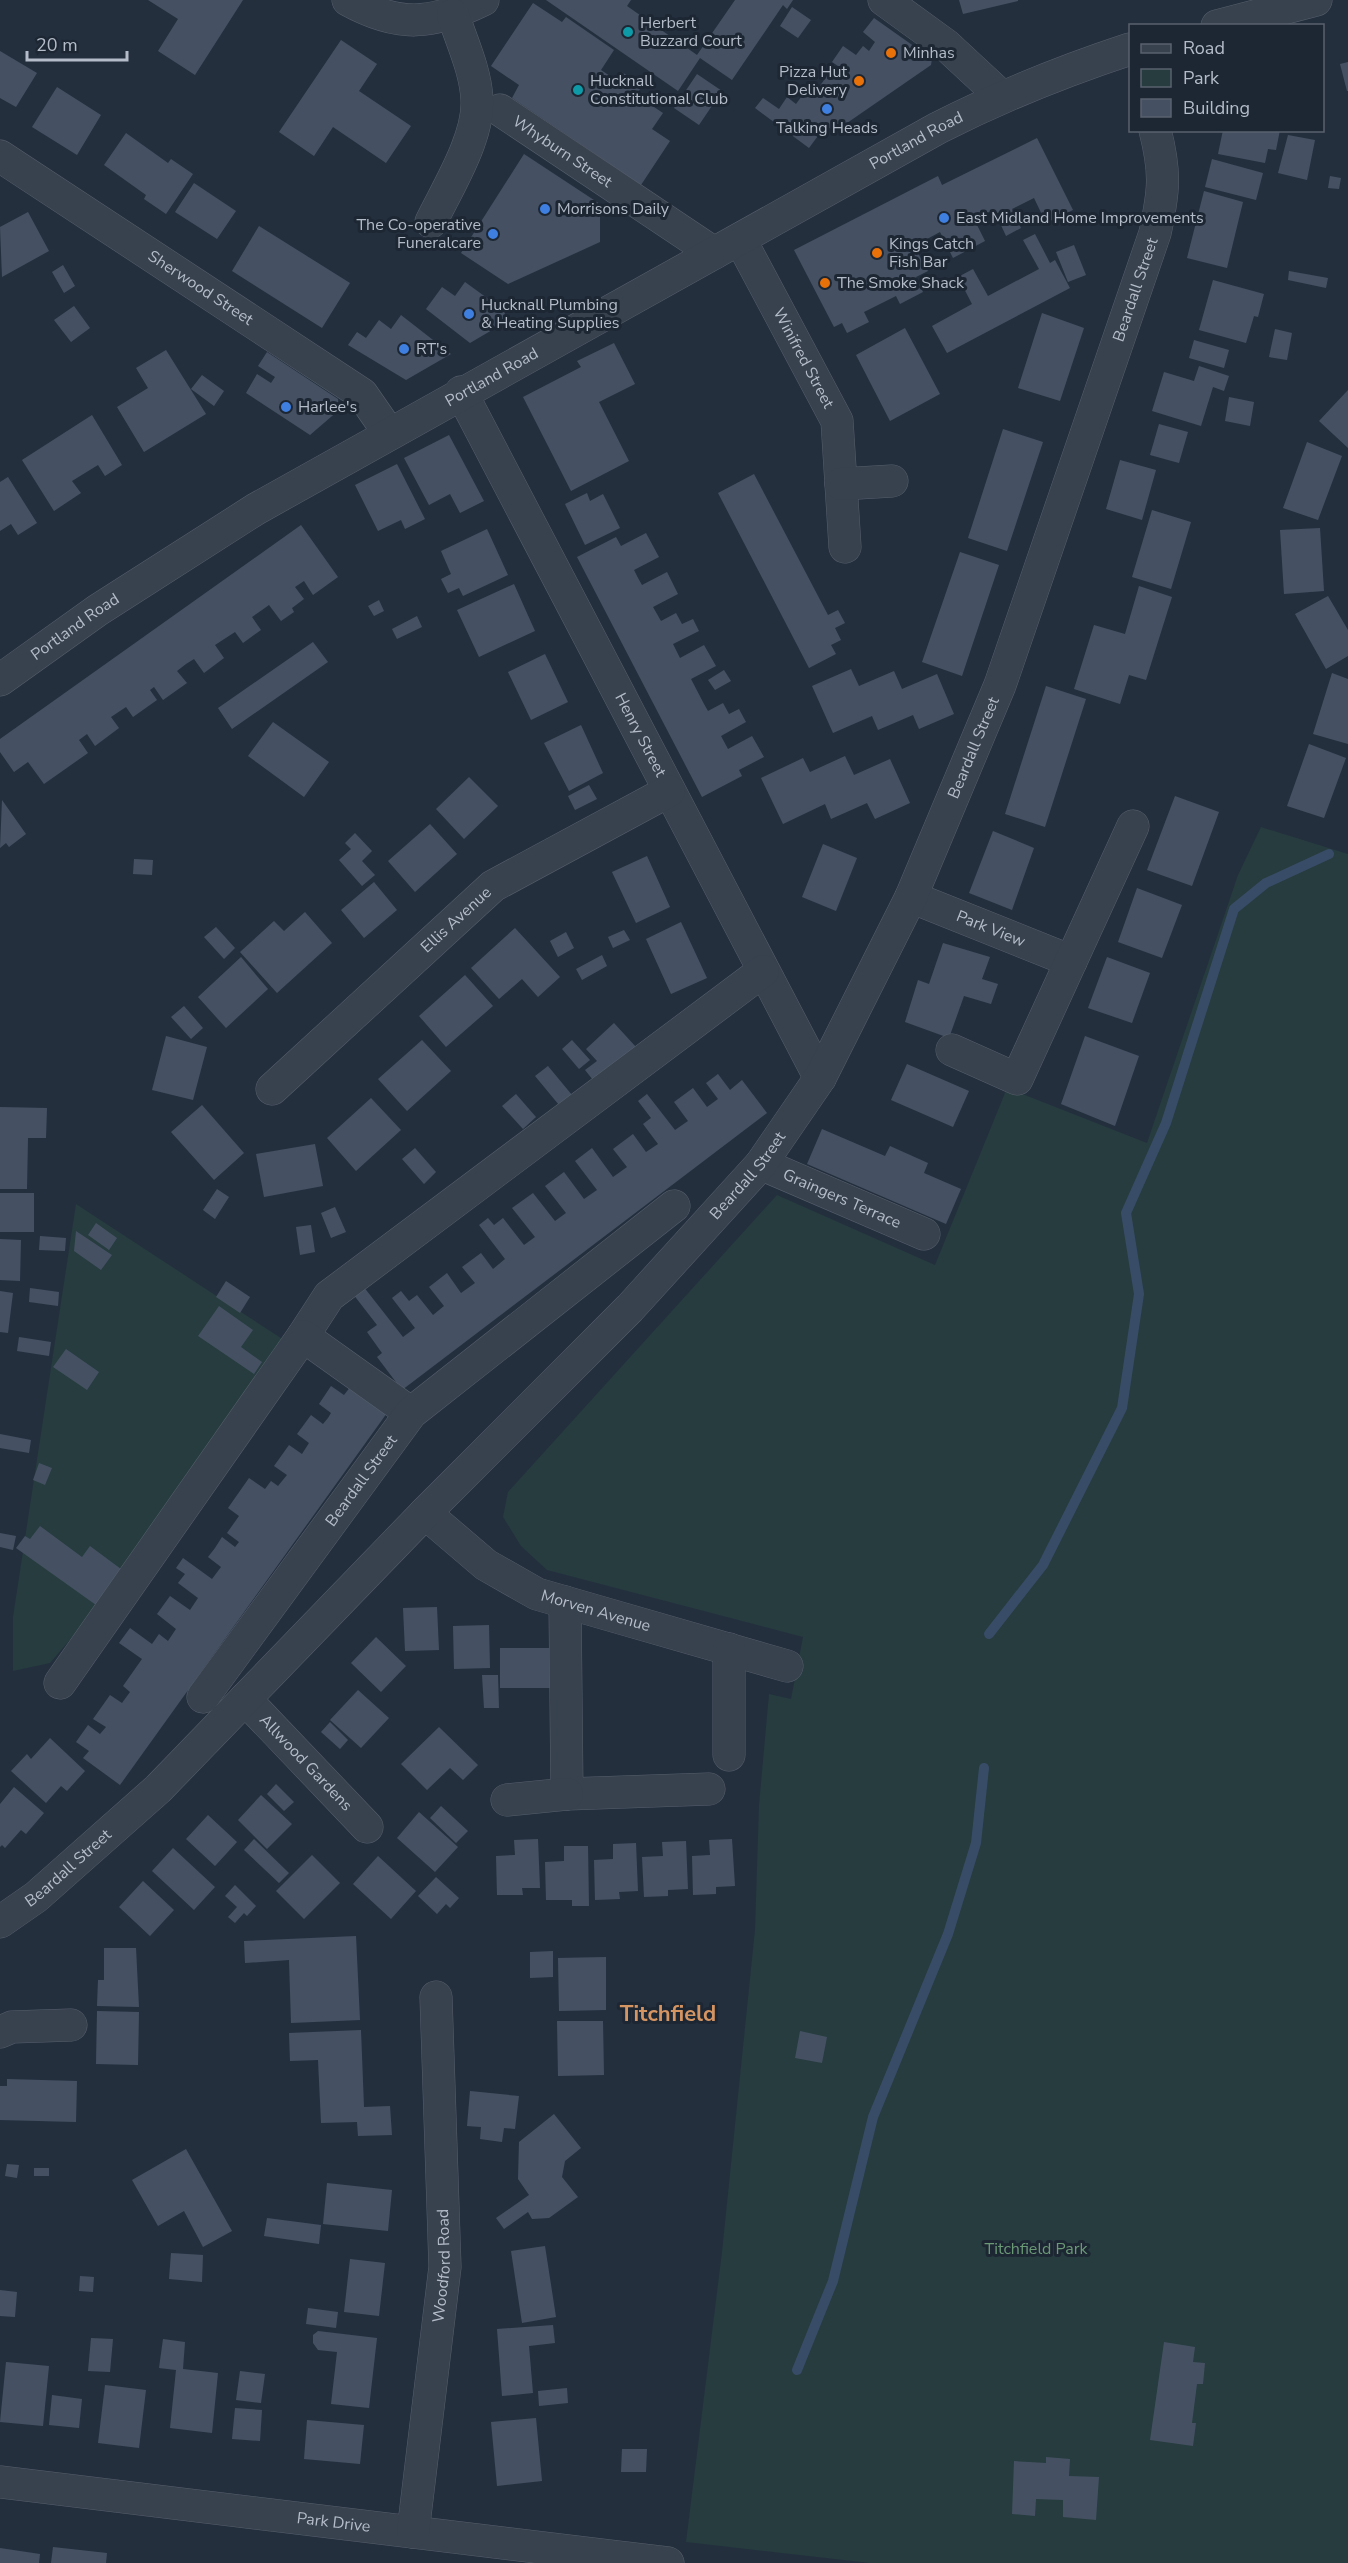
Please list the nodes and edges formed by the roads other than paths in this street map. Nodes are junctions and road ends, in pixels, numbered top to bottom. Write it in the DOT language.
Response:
graph roads {
  1 [pos="348,0"];
  2 [pos="483,0"];
  3 [pos="884,0"];
  4 [pos="1316,0"];
  5 [pos="453,15"];
  6 [pos="1225,24"];
  7 [pos="1129,50"];
  8 [pos="1002,96"];
  9 [pos="500,110"];
  10 [pos="1156,132"];
  11 [pos="0,156"];
  12 [pos="431,222"];
  13 [pos="727,246"];
  14 [pos="461,393"];
  15 [pos="389,433"];
  16 [pos="892,481"];
  17 [pos="841,484"];
  18 [pos="845,548"];
  19 [pos="0,680"];
  20 [pos="669,791"];
  21 [pos="1132,826"];
  22 [pos="911,897"];
  23 [pos="1071,961"];
  24 [pos="764,971"];
  25 [pos="952,1050"];
  26 [pos="819,1078"];
  27 [pos="272,1089"];
  28 [pos="761,1164"];
  29 [pos="674,1206"];
  30 [pos="924,1234"];
  31 [pos="604,1261"];
  32 [pos="637,1300"];
  33 [pos="303,1336"];
  34 [pos="411,1413"];
  35 [pos="425,1513"];
  36 [pos="274,1600"];
  37 [pos="565,1602"];
  38 [pos="310,1632"];
  39 [pos="729,1649"];
  40 [pos="788,1666"];
  41 [pos="60,1683"];
  42 [pos="203,1697"];
  43 [pos="245,1699"];
  44 [pos="729,1755"];
  45 [pos="709,1789"];
  46 [pos="567,1794"];
  47 [pos="507,1800"];
  48 [pos="368,1827"];
  49 [pos="0,1922"];
  50 [pos="436,1997"];
  51 [pos="71,2025"];
  52 [pos="0,2032"];
  53 [pos="0,2482"];
  54 [pos="413,2532"];
  55 [pos="660,2562"];
  1 -- 5 [label="street"];
  2 -- 5 [label="street"];
  3 -- 8 [label="street"];
  4 -- 6 [label="street"];
  5 -- 12 [label="street"];
  7 -- 8 [label="street, Portland Road"];
  8 -- 13 [label="street, Portland Road"];
  9 -- 13 [label="street, Whyburn Street"];
  10 -- 22 [label="street, Beardall Street"];
  11 -- 15 [label="street, Sherwood Street"];
  13 -- 14 [label="street, Portland Road"];
  13 -- 17 [label="street, Winifred Street"];
  14 -- 15 [label="street, Portland Road"];
  14 -- 20 [label="street, Henry Street"];
  15 -- 19 [label="street, Portland Road"];
  16 -- 17 [label="street"];
  17 -- 18 [label="street, Winifred Street"];
  20 -- 24 [label="street, Henry Street"];
  20 -- 27 [label="street, Ellis Avenue"];
  21 -- 23 [label="street"];
  22 -- 23 [label="street, Park View"];
  22 -- 26 [label="street, Beardall Street"];
  23 -- 25 [label="street"];
  24 -- 26 [label="street, Henry Street"];
  24 -- 33 [label="street"];
  26 -- 28 [label="street, Beardall Street"];
  28 -- 30 [label="street, Graingers Terrace"];
  28 -- 32 [label="street, Beardall Street"];
  29 -- 31 [label="street, Beardall Street"];
  31 -- 32 [label="street"];
  31 -- 34 [label="street, Beardall Street"];
  32 -- 35 [label="street, Beardall Street"];
  33 -- 34 [label="street"];
  33 -- 41 [label="street"];
  34 -- 36 [label="street, Beardall Street"];
  35 -- 37 [label="street, Morven Avenue"];
  35 -- 38 [label="street, Beardall Street"];
  36 -- 38 [label="street"];
  36 -- 42 [label="street, Beardall Street"];
  37 -- 39 [label="street, Morven Avenue"];
  37 -- 46 [label="street"];
  38 -- 43 [label="street, Beardall Street"];
  39 -- 40 [label="street, Morven Avenue"];
  39 -- 44 [label="street"];
  43 -- 48 [label="street, Allwood Gardens"];
  43 -- 49 [label="street, Beardall Street"];
  45 -- 46 [label="street"];
  46 -- 47 [label="street"];
  50 -- 54 [label="street, Woodford Road"];
  51 -- 52 [label="street"];
  53 -- 54 [label="street, Park Drive"];
  54 -- 55 [label="street, Park Drive"];
}
